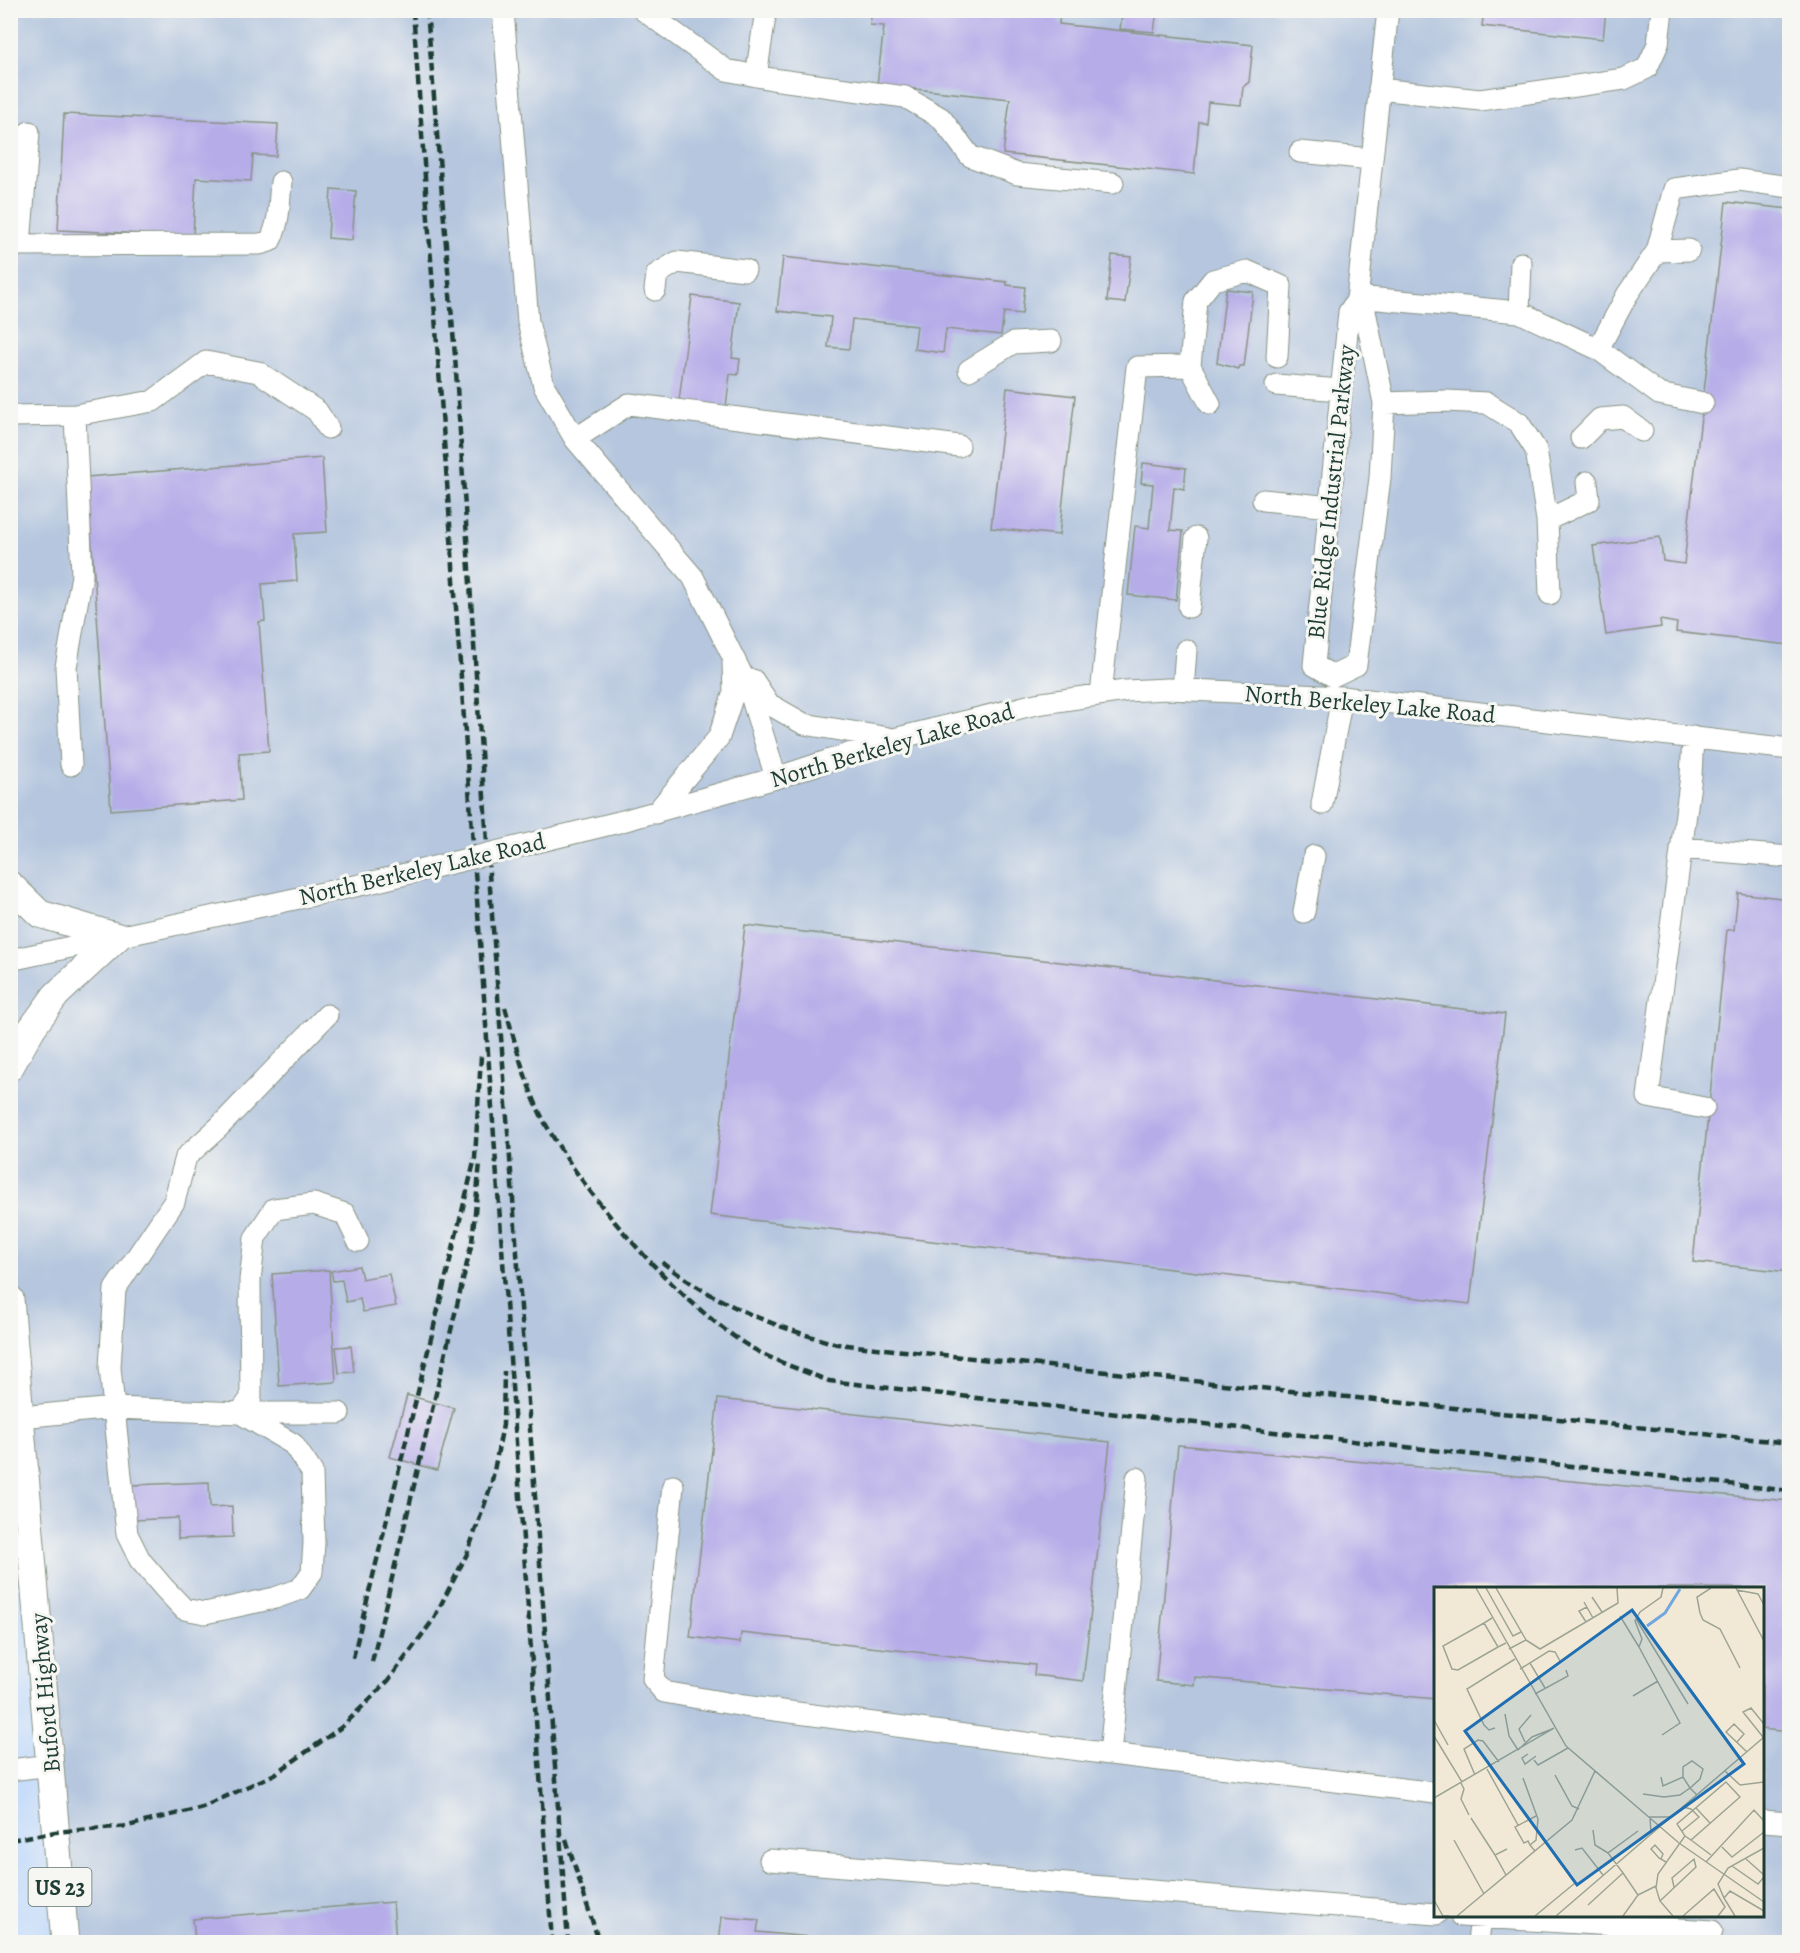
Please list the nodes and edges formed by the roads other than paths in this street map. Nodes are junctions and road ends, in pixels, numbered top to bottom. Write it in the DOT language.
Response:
graph roads {
  1 [pos="504,10"];
  2 [pos="643,10"];
  3 [pos="766,10"];
  4 [pos="1388,10"];
  5 [pos="1662,10"];
  6 [pos="756,76"];
  7 [pos="1379,89"];
  8 [pos="29,132"];
  9 [pos="1300,152"];
  10 [pos="1371,159"];
  11 [pos="280,182"];
  12 [pos="1113,183"];
  13 [pos="1790,186"];
  14 [pos="15,245"];
  15 [pos="1689,250"];
  16 [pos="1657,251"];
  17 [pos="1521,263"];
  18 [pos="745,270"];
  19 [pos="655,290"];
  20 [pos="1357,298"];
  21 [pos="1519,312"];
  22 [pos="1051,341"];
  23 [pos="1598,349"];
  24 [pos="1276,357"];
  25 [pos="1190,366"];
  26 [pos="969,370"];
  27 [pos="1276,385"];
  28 [pos="1341,390"];
  29 [pos="1384,403"];
  30 [pos="1703,403"];
  31 [pos="1210,404"];
  32 [pos="75,415"];
  33 [pos="10,416"];
  34 [pos="328,428"];
  35 [pos="1642,431"];
  36 [pos="1581,438"];
  37 [pos="575,439"];
  38 [pos="958,446"];
  39 [pos="1587,482"];
  40 [pos="1263,500"];
  41 [pos="1331,507"];
  42 [pos="1548,520"];
  43 [pos="1196,538"];
  44 [pos="1551,594"];
  45 [pos="1190,607"];
  46 [pos="732,650"];
  47 [pos="1186,650"];
  48 [pos="1184,690"];
  49 [pos="1336,690"];
  50 [pos="1101,694"];
  51 [pos="1693,737"];
  52 [pos="894,739"];
  53 [pos="1790,748"];
  54 [pos="71,765"];
  55 [pos="776,778"];
  56 [pos="1322,804"];
  57 [pos="657,813"];
  58 [pos="1681,848"];
  59 [pos="1314,856"];
  60 [pos="1790,857"];
  61 [pos="10,885"];
  62 [pos="1304,912"];
  63 [pos="118,937"];
  64 [pos="10,960"];
  65 [pos="327,1015"];
  66 [pos="10,1067"];
  67 [pos="1704,1108"];
  68 [pos="358,1240"];
  69 [pos="10,1299"];
  70 [pos="13,1349"];
  71 [pos="114,1408"];
  72 [pos="240,1413"];
  73 [pos="339,1413"];
  74 [pos="21,1417"];
  75 [pos="18,1474"];
  76 [pos="1137,1478"];
  77 [pos="673,1486"];
  78 [pos="22,1548"];
  79 [pos="1110,1754"];
  80 [pos="51,1765"];
  81 [pos="10,1770"];
  82 [pos="1434,1792"];
  83 [pos="1764,1821"];
  84 [pos="1790,1823"];
  85 [pos="770,1860"];
  86 [pos="1434,1914"];
  87 [pos="1471,1917"];
  88 [pos="1488,1917"];
  89 [pos="1710,1930"];
  90 [pos="65,1942"];
  91 [pos="1478,1942"];
  1 -- 37 [label="street"];
  2 -- 6 [label="street"];
  3 -- 6 [label="street"];
  4 -- 7 [label="street, Blue Ridge Industrial Parkway"];
  5 -- 7 [label="street"];
  6 -- 12 [label="street"];
  7 -- 10 [label="street, Blue Ridge Industrial Parkway"];
  8 -- 14 [label="street"];
  9 -- 10 [label="street"];
  10 -- 20 [label="street, Blue Ridge Industrial Parkway"];
  11 -- 14 [label="street"];
  13 -- 16 [label="street"];
  15 -- 16 [label="street"];
  16 -- 23 [label="street"];
  17 -- 21 [label="street"];
  18 -- 19 [label="street"];
  20 -- 21 [label="street"];
  20 -- 28 [label="street, Blue Ridge Industrial Parkway"];
  20 -- 29 [label="street, Blue Ridge Industrial Parkway"];
  21 -- 23 [label="street"];
  22 -- 26 [label="street"];
  23 -- 30 [label="street"];
  24 -- 25 [label="street"];
  25 -- 31 [label="street"];
  25 -- 50 [label="street"];
  27 -- 28 [label="street"];
  28 -- 41 [label="street, Blue Ridge Industrial Parkway"];
  29 -- 42 [label="street"];
  29 -- 49 [label="street, Blue Ridge Industrial Parkway"];
  32 -- 33 [label="street"];
  32 -- 34 [label="street"];
  32 -- 54 [label="street"];
  35 -- 36 [label="street"];
  37 -- 38 [label="street"];
  37 -- 46 [label="street"];
  39 -- 42 [label="street"];
  40 -- 41 [label="street"];
  41 -- 49 [label="street, Blue Ridge Industrial Parkway"];
  42 -- 44 [label="street"];
  43 -- 45 [label="street"];
  46 -- 52 [label="street"];
  46 -- 55 [label="street"];
  46 -- 57 [label="street"];
  47 -- 48 [label="street"];
  48 -- 49 [label="street, North Berkeley Lake Road"];
  48 -- 50 [label="street, North Berkeley Lake Road"];
  49 -- 51 [label="street, North Berkeley Lake Road"];
  49 -- 56 [label="street"];
  50 -- 52 [label="street, North Berkeley Lake Road"];
  51 -- 53 [label="street, North Berkeley Lake Road"];
  51 -- 58 [label="street"];
  52 -- 55 [label="street, North Berkeley Lake Road"];
  55 -- 57 [label="street, North Berkeley Lake Road"];
  57 -- 63 [label="street, North Berkeley Lake Road, bridge"];
  58 -- 60 [label="street"];
  58 -- 67 [label="street"];
  59 -- 62 [label="street"];
  61 -- 63 [label="main road"];
  63 -- 64 [label="street, North Berkeley Lake Road"];
  63 -- 66 [label="main road"];
  65 -- 71 [label="street"];
  68 -- 72 [label="street"];
  69 -- 70 [label="main road, Buford Highway / US 23"];
  70 -- 74 [label="main road, Buford Highway / US 23"];
  71 -- 72 [label="street"];
  71 -- 72 [label="street"];
  71 -- 74 [label="street"];
  72 -- 73 [label="street"];
  74 -- 75 [label="main road, Buford Highway / US 23"];
  75 -- 78 [label="main road, Buford Highway / US 23"];
  76 -- 79 [label="street"];
  77 -- 79 [label="street"];
  78 -- 80 [label="main road, Buford Highway / US 23"];
  79 -- 82 [label="street"];
  80 -- 81 [label="street"];
  80 -- 90 [label="main road, Buford Highway / US 23"];
  83 -- 84 [label="street"];
  85 -- 86 [label="street"];
  87 -- 91 [label="street"];
  88 -- 89 [label="street"];
}
